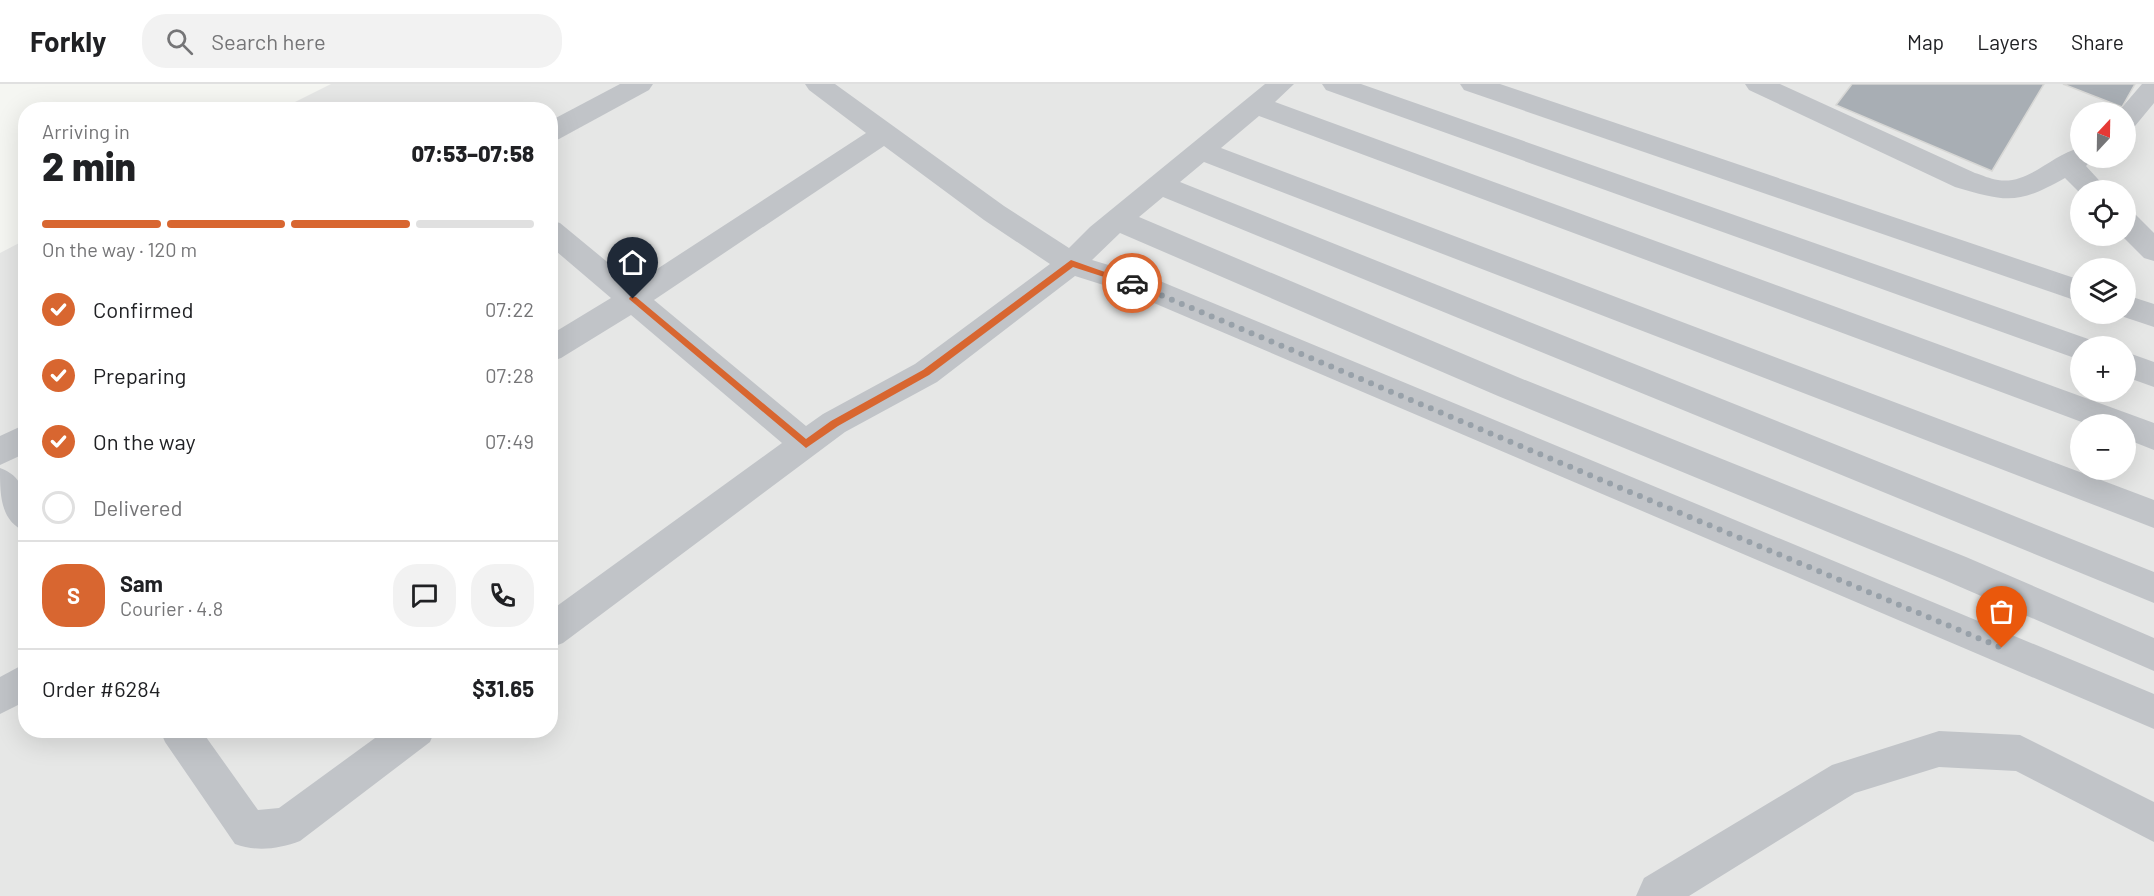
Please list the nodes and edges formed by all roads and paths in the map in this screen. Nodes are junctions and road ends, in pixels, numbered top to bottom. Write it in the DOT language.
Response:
graph roads {
  1 [pos="640,84"];
  2 [pos="819,84"];
  3 [pos="1281,84"];
  4 [pos="1335,84"];
  5 [pos="1473,84"];
  6 [pos="1758,84"];
  7 [pos="2154,86"];
  8 [pos="1256,105"];
  9 [pos="2136,108"];
  10 [pos="558,130"];
  11 [pos="885,133"];
  12 [pos="1201,151"];
  13 [pos="2070,163"];
  14 [pos="1161,185"];
  15 [pos="1118,220"];
  16 [pos="2136,232"];
  17 [pos="558,237"];
  18 [pos="2154,251"];
  19 [pos="1071,264"];
  20 [pos="2070,288"];
  21 [pos="633,299"];
  22 [pos="2136,310"];
  23 [pos="2154,316"];
  24 [pos="2070,344"];
  25 [pos="558,345"];
  26 [pos="2136,368"];
  27 [pos="2154,375"];
  28 [pos="2094,414"];
  29 [pos="2136,430"];
  30 [pos="2154,437"];
  31 [pos="18,442"];
  32 [pos="806,445"];
  33 [pos="0,452"];
  34 [pos="0,482"];
  35 [pos="18,507"];
  36 [pos="2154,514"];
  37 [pos="2154,588"];
  38 [pos="558,626"];
  39 [pos="2154,655"];
  40 [pos="18,685"];
  41 [pos="0,697"];
  42 [pos="2154,712"];
  43 [pos="184,738"];
  44 [pos="406,738"];
  45 [pos="2154,823"];
  46 [pos="1656,896"];
  1 -- 10 [label="lane"];
  2 -- 11 [label="lane"];
  3 -- 8 [label="lane"];
  4 -- 24 [label="lane"];
  5 -- 20 [label="lane"];
  6 -- 13 [label="lane"];
  7 -- 9 [label="lane"];
  8 -- 12 [label="lane"];
  8 -- 28 [label="lane"];
  11 -- 19 [label="lane"];
  11 -- 21 [label="lane"];
  12 -- 14 [label="lane"];
  12 -- 36 [label="lane"];
  14 -- 15 [label="lane"];
  14 -- 37 [label="lane"];
  15 -- 19 [label="lane"];
  15 -- 39 [label="lane"];
  16 -- 18 [label="lane"];
  17 -- 21 [label="lane"];
  19 -- 32 [label="lane"];
  19 -- 42 [label="lane"];
  21 -- 25 [label="lane"];
  21 -- 32 [label="lane"];
  22 -- 23 [label="lane"];
  26 -- 27 [label="lane"];
  29 -- 30 [label="lane"];
  31 -- 33 [label="lane"];
  32 -- 38 [label="lane"];
  34 -- 35 [label="lane"];
  40 -- 41 [label="lane"];
  43 -- 44 [label="lane"];
  45 -- 46 [label="lane"];
}
